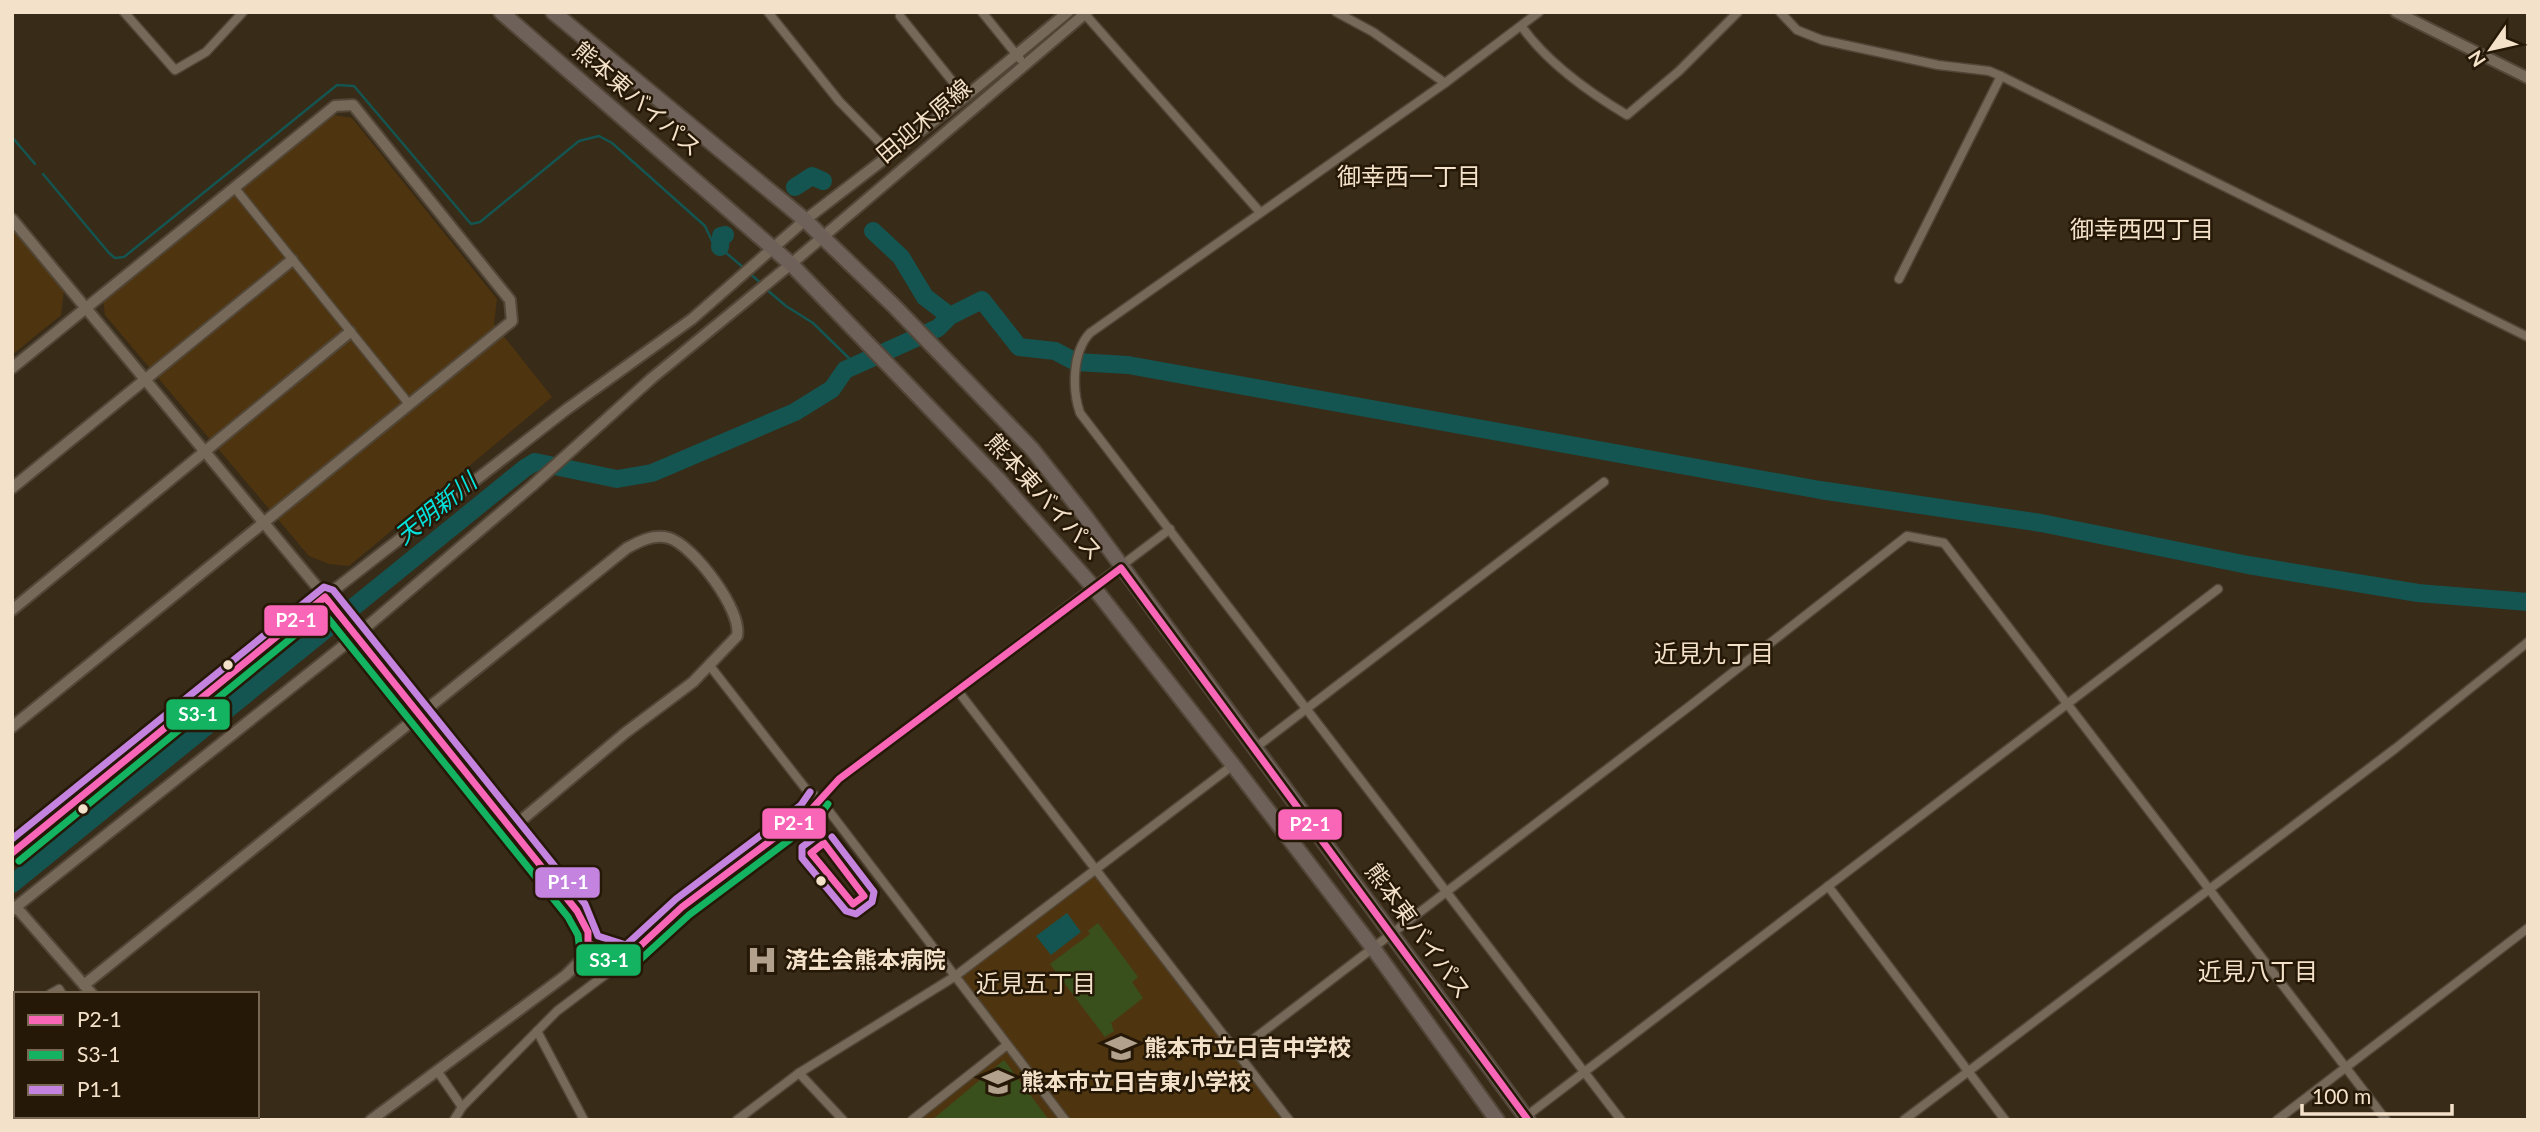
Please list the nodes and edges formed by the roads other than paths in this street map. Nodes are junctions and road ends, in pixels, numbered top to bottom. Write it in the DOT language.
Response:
graph roads {
  1 [pos="124,12"];
  2 [pos="243,12"];
  3 [pos="501,12"];
  4 [pos="768,12"];
  5 [pos="982,12"];
  6 [pos="1068,12"];
  7 [pos="1336,12"];
  8 [pos="1539,12"];
  9 [pos="1738,12"];
  10 [pos="1780,12"];
  11 [pos="2396,12"];
  12 [pos="1085,13"];
  13 [pos="559,14"];
  14 [pos="900,16"];
  15 [pos="1522,27"];
  16 [pos="1016,54"];
  17 [pos="1024,64"];
  18 [pos="2001,76"];
  19 [pos="2528,78"];
  20 [pos="1445,83"];
  21 [pos="965,96"];
  22 [pos="889,152"];
  23 [pos="234,187"];
  24 [pos="1259,211"];
  25 [pos="12,219"];
  26 [pos="805,220"];
  27 [pos="821,236"];
  28 [pos="774,248"];
  29 [pos="292,260"];
  30 [pos="791,264"];
  31 [pos="1899,279"];
  32 [pos="86,309"];
  33 [pos="350,332"];
  34 [pos="2528,337"];
  35 [pos="12,368"];
  36 [pos="145,379"];
  37 [pos="409,404"];
  38 [pos="204,451"];
  39 [pos="1604,482"];
  40 [pos="12,488"];
  41 [pos="264,523"];
  42 [pos="1170,529"];
  43 [pos="1121,568"];
  44 [pos="1095,589"];
  45 [pos="2218,589"];
  46 [pos="328,600"];
  47 [pos="12,610"];
  48 [pos="356,635"];
  49 [pos="2528,642"];
  50 [pos="710,666"];
  51 [pos="958,691"];
  52 [pos="2068,705"];
  53 [pos="1306,709"];
  54 [pos="420,717"];
  55 [pos="12,727"];
  56 [pos="1255,748"];
  57 [pos="1233,765"];
  58 [pos="819,798"];
  59 [pos="512,828"];
  60 [pos="12,853"];
  61 [pos="1096,867"];
  62 [pos="1828,886"];
  63 [pos="2209,889"];
  64 [pos="1447,892"];
  65 [pos="13,906"];
  66 [pos="2528,928"];
  67 [pos="1392,933"];
  68 [pos="587,944"];
  69 [pos="1373,948"];
  70 [pos="625,960"];
  71 [pos="954,976"];
  72 [pos="88,989"];
  73 [pos="537,1031"];
  74 [pos="1007,1045"];
  75 [pos="1238,1051"];
  76 [pos="2346,1067"];
  77 [pos="1969,1071"];
  78 [pos="438,1072"];
  79 [pos="1584,1072"];
  80 [pos="799,1073"];
  81 [pos="462,1107"];
  82 [pos="1525,1119"];
  83 [pos="371,1120"];
  84 [pos="454,1120"];
  85 [pos="584,1120"];
  86 [pos="737,1120"];
  87 [pos="843,1120"];
  88 [pos="912,1120"];
  89 [pos="1065,1120"];
  90 [pos="1289,1120"];
  91 [pos="1497,1120"];
  92 [pos="1621,1120"];
  93 [pos="1904,1120"];
  94 [pos="2006,1120"];
  95 [pos="2277,1120"];
  96 [pos="2386,1120"];
  1 -- 2 [label="street"];
  3 -- 28 [label="highway, 熊本東バイパス"];
  4 -- 22 [label="street"];
  5 -- 16 [label="street"];
  6 -- 16 [label="street, 田迎木原線"];
  7 -- 20 [label="street"];
  8 -- 15 [label="street"];
  9 -- 15 [label="street"];
  10 -- 18 [label="street"];
  11 -- 19 [label="street"];
  12 -- 17 [label="street, 田迎木原線"];
  12 -- 24 [label="street"];
  13 -- 26 [label="highway, 熊本東バイパス"];
  14 -- 21 [label="street"];
  15 -- 20 [label="street"];
  16 -- 17 [label="street"];
  16 -- 21 [label="street, 田迎木原線"];
  17 -- 27 [label="street, 田迎木原線"];
  18 -- 31 [label="street"];
  18 -- 34 [label="street"];
  20 -- 24 [label="street"];
  21 -- 22 [label="street, 田迎木原線"];
  22 -- 26 [label="street, 田迎木原線"];
  23 -- 29 [label="street"];
  23 -- 32 [label="street"];
  23 -- 37 [label="street"];
  24 -- 42 [label="street"];
  25 -- 32 [label="street"];
  26 -- 27 [label="highway, 熊本東バイパス"];
  26 -- 28 [label="street, 田迎木原線"];
  27 -- 30 [label="street, 田迎木原線"];
  27 -- 43 [label="highway, 熊本東バイパス"];
  28 -- 30 [label="highway, 熊本東バイパス"];
  28 -- 46 [label="street, 田迎木原線"];
  29 -- 33 [label="street"];
  29 -- 36 [label="street"];
  30 -- 44 [label="highway, 熊本東バイパス"];
  30 -- 48 [label="street, 田迎木原線"];
  32 -- 35 [label="street"];
  32 -- 36 [label="street"];
  33 -- 37 [label="street"];
  33 -- 38 [label="street"];
  36 -- 38 [label="street"];
  36 -- 40 [label="street"];
  37 -- 41 [label="street"];
  38 -- 41 [label="street"];
  38 -- 47 [label="street"];
  39 -- 53 [label="street"];
  41 -- 46 [label="street"];
  41 -- 55 [label="street"];
  42 -- 43 [label="street"];
  42 -- 53 [label="street"];
  43 -- 44 [label="street"];
  43 -- 56 [label="highway, 熊本東バイパス"];
  44 -- 51 [label="street"];
  44 -- 57 [label="highway, 熊本東バイパス"];
  45 -- 52 [label="street"];
  46 -- 48 [label="street"];
  46 -- 60 [label="street, 田迎木原線"];
  48 -- 54 [label="street"];
  48 -- 65 [label="street, 田迎木原線"];
  49 -- 63 [label="street"];
  50 -- 54 [label="street"];
  50 -- 58 [label="street"];
  50 -- 59 [label="street"];
  51 -- 58 [label="street"];
  51 -- 61 [label="street"];
  52 -- 62 [label="street"];
  52 -- 63 [label="street"];
  52 -- 64 [label="street"];
  53 -- 56 [label="street"];
  53 -- 64 [label="street"];
  54 -- 59 [label="street"];
  54 -- 72 [label="street"];
  56 -- 67 [label="highway, 熊本東バイパス"];
  57 -- 61 [label="street"];
  57 -- 69 [label="highway, 熊本東バイパス"];
  58 -- 70 [label="street"];
  58 -- 71 [label="street"];
  59 -- 68 [label="street"];
  61 -- 71 [label="street"];
  61 -- 75 [label="street"];
  62 -- 77 [label="street"];
  62 -- 79 [label="street"];
  63 -- 76 [label="street"];
  63 -- 77 [label="street"];
  64 -- 67 [label="street"];
  64 -- 79 [label="street"];
  65 -- 72 [label="street"];
  66 -- 76 [label="street"];
  67 -- 69 [label="street"];
  67 -- 82 [label="highway, 熊本東バイパス"];
  68 -- 70 [label="street"];
  68 -- 78 [label="street"];
  69 -- 75 [label="street"];
  69 -- 91 [label="highway, 熊本東バイパス"];
  70 -- 73 [label="street"];
  71 -- 74 [label="street"];
  71 -- 80 [label="street"];
  73 -- 81 [label="street"];
  73 -- 85 [label="street"];
  74 -- 88 [label="street"];
  74 -- 89 [label="street"];
  75 -- 90 [label="street"];
  76 -- 95 [label="street"];
  76 -- 96 [label="street"];
  77 -- 93 [label="street"];
  77 -- 94 [label="street"];
  78 -- 81 [label="street"];
  78 -- 83 [label="street"];
  79 -- 82 [label="street"];
  79 -- 92 [label="street"];
  80 -- 86 [label="street"];
  80 -- 87 [label="street"];
  81 -- 84 [label="street"];
}
